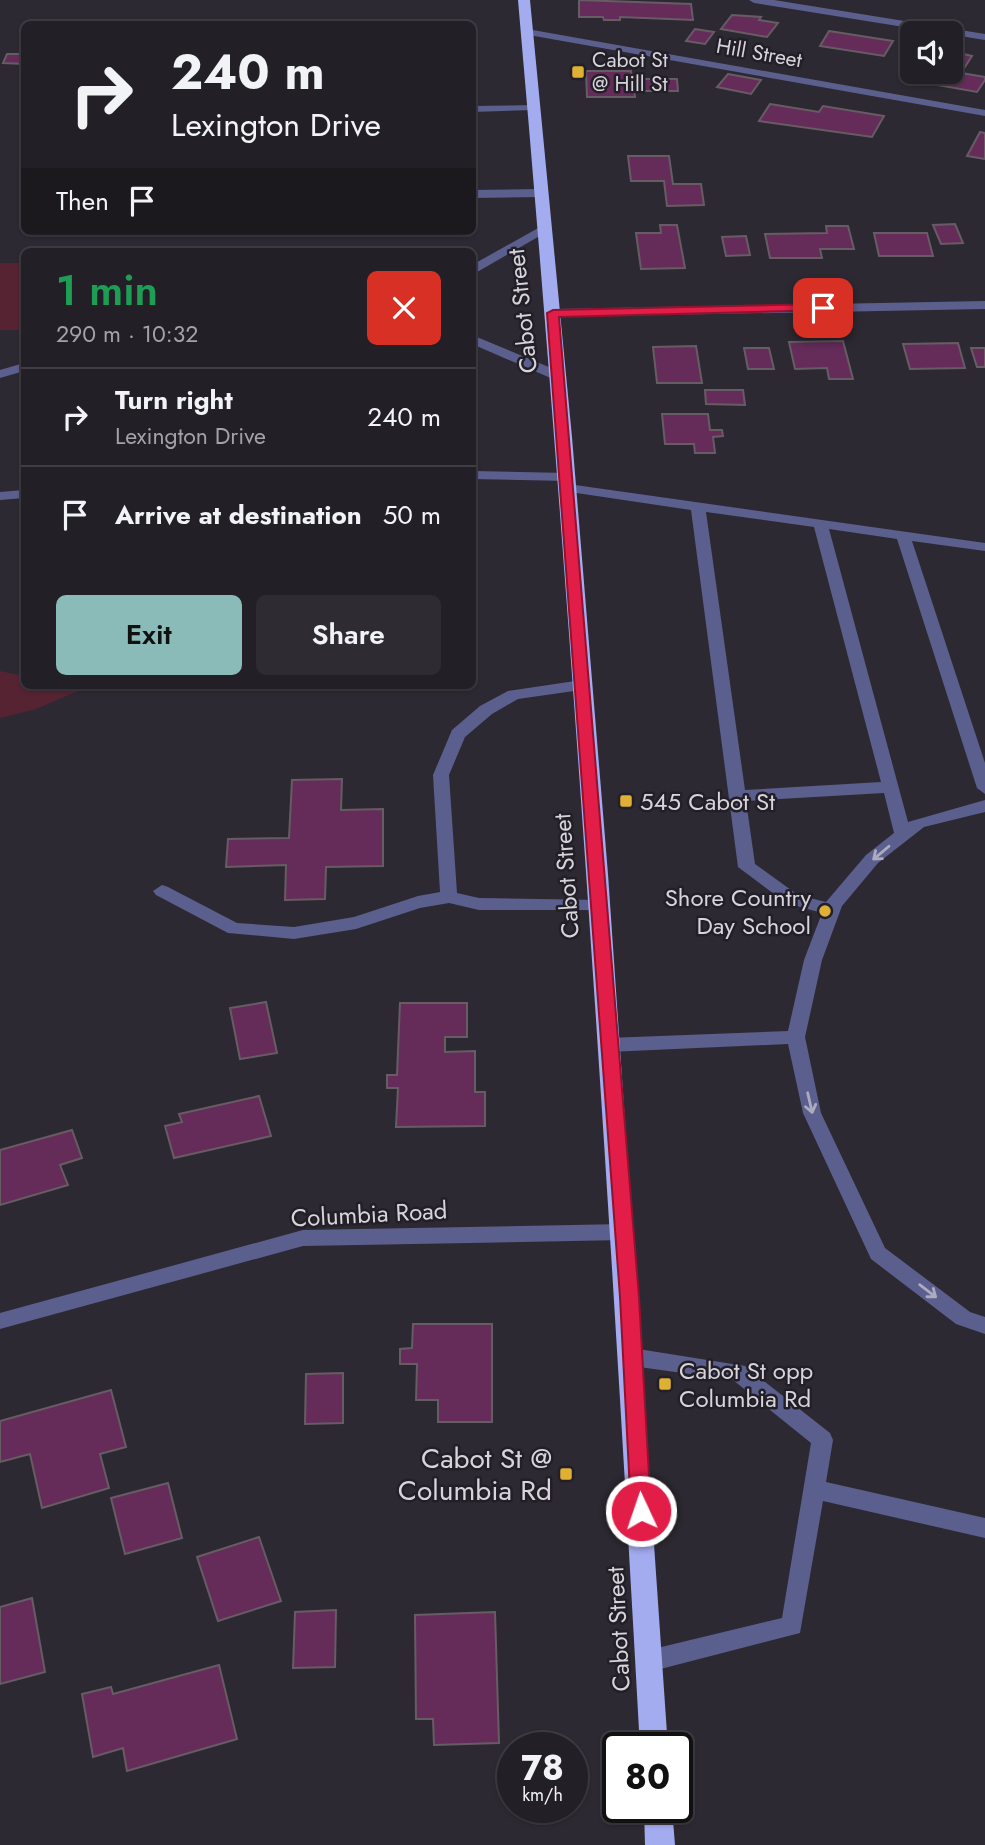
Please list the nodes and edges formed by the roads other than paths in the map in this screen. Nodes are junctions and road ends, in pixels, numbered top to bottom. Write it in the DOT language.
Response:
graph roads {
  1 [pos="524,0"];
  2 [pos="754,0"];
  3 [pos="527,32"];
  4 [pos="985,37"];
  5 [pos="534,107"];
  6 [pos="476,109"];
  7 [pos="985,113"];
  8 [pos="476,194"];
  9 [pos="541,194"];
  10 [pos="544,230"];
  11 [pos="476,269"];
  12 [pos="985,305"];
  13 [pos="553,313"];
  14 [pos="476,341"];
  15 [pos="21,368"];
  16 [pos="0,374"];
  17 [pos="558,376"];
  18 [pos="476,475"];
  19 [pos="567,482"];
  20 [pos="21,494"];
  21 [pos="0,496"];
  22 [pos="698,507"];
  23 [pos="821,524"];
  24 [pos="903,536"];
  25 [pos="985,547"];
  26 [pos="582,685"];
  27 [pos="890,787"];
  28 [pos="985,788"];
  29 [pos="738,796"];
  30 [pos="985,806"];
  31 [pos="903,835"];
  32 [pos="162,891"];
  33 [pos="449,897"];
  34 [pos="598,906"];
  35 [pos="832,910"];
  36 [pos="796,1037"];
  37 [pos="608,1045"];
  38 [pos="624,1233"];
  39 [pos="0,1321"];
  40 [pos="985,1326"];
  41 [pos="632,1357"];
  42 [pos="814,1489"];
  43 [pos="985,1528"];
  44 [pos="649,1661"];
  45 [pos="653,1732"];
  46 [pos="659,1823"];
  47 [pos="660,1845"];
  1 -- 3 [label="highway, Cabot Street"];
  2 -- 4 [label="street"];
  3 -- 5 [label="highway, Cabot Street"];
  3 -- 7 [label="street, Hill Street"];
  5 -- 6 [label="street"];
  5 -- 9 [label="highway, Cabot Street"];
  8 -- 9 [label="street"];
  9 -- 10 [label="highway, Cabot Street"];
  10 -- 11 [label="street"];
  10 -- 13 [label="highway, Cabot Street"];
  12 -- 13 [label="street"];
  13 -- 17 [label="highway, Cabot Street"];
  14 -- 17 [label="street"];
  15 -- 16 [label="street"];
  17 -- 19 [label="highway, Cabot Street"];
  18 -- 19 [label="street"];
  19 -- 22 [label="street"];
  19 -- 26 [label="highway, Cabot Street"];
  20 -- 21 [label="street"];
  22 -- 23 [label="street"];
  22 -- 29 [label="street"];
  23 -- 24 [label="street"];
  23 -- 27 [label="street"];
  24 -- 25 [label="street"];
  24 -- 28 [label="street"];
  26 -- 33 [label="street"];
  26 -- 34 [label="highway, Cabot Street"];
  27 -- 29 [label="street"];
  27 -- 31 [label="street"];
  29 -- 35 [label="street"];
  30 -- 31 [label="street"];
  31 -- 35 [label="street, one-way"];
  32 -- 33 [label="street"];
  33 -- 34 [label="street"];
  34 -- 37 [label="highway, Cabot Street"];
  35 -- 36 [label="street"];
  36 -- 37 [label="street"];
  36 -- 40 [label="street, one-way"];
  37 -- 38 [label="highway, Cabot Street"];
  38 -- 39 [label="street, Columbia Road"];
  38 -- 41 [label="highway, Cabot Street"];
  41 -- 42 [label="street"];
  41 -- 44 [label="highway, Cabot Street"];
  42 -- 43 [label="street"];
  42 -- 44 [label="street"];
  44 -- 45 [label="highway, Cabot Street"];
  46 -- 47 [label="highway"];
}
